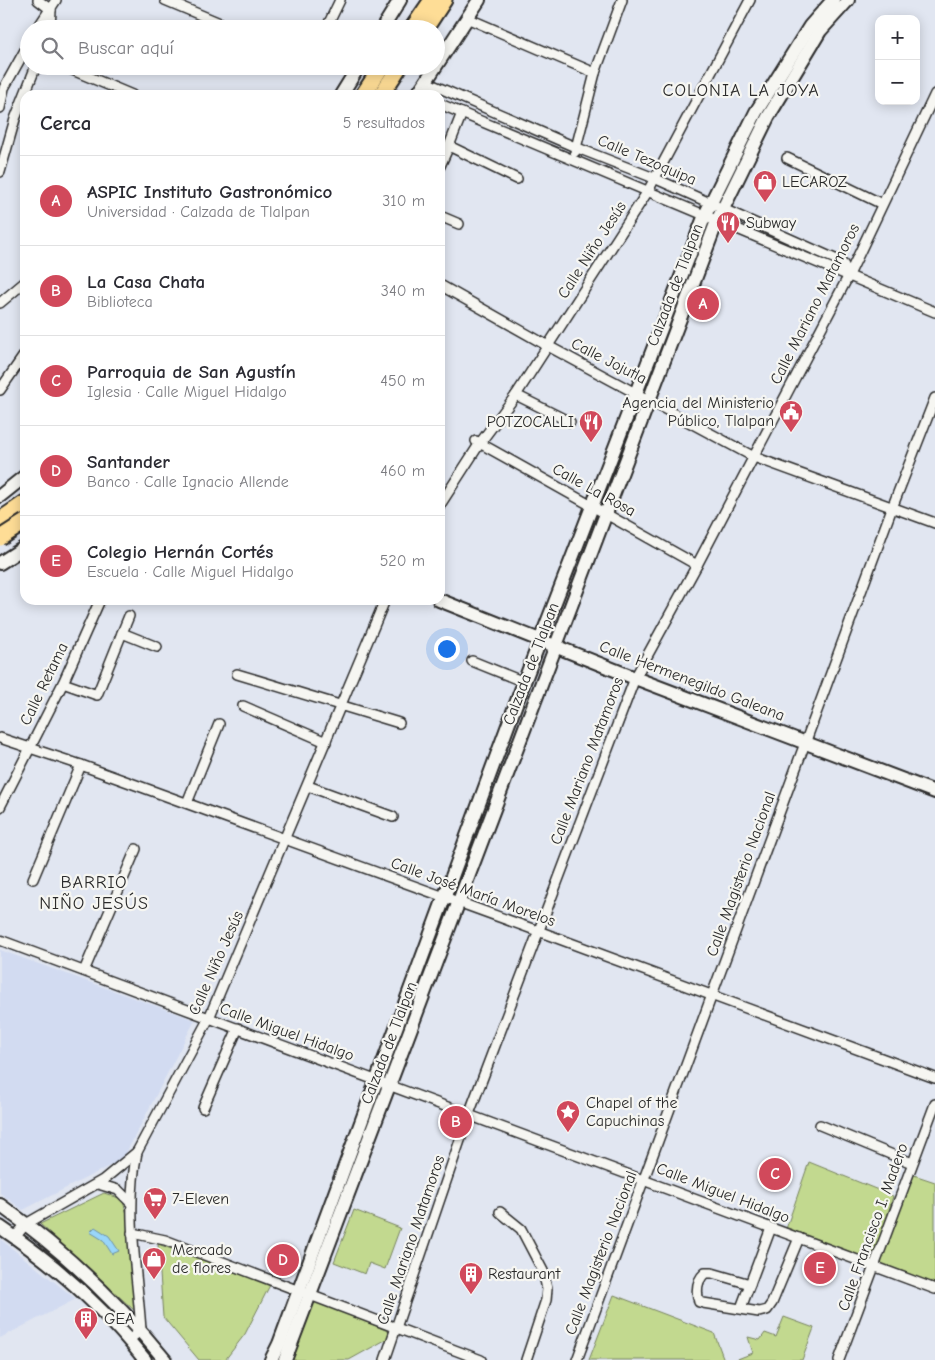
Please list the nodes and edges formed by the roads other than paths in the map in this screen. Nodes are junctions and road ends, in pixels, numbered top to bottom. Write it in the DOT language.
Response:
graph roads {
  1 [pos="38,0"];
  2 [pos="56,0"];
  3 [pos="165,0"];
  4 [pos="340,0"];
  5 [pos="400,0"];
  6 [pos="479,0"];
  7 [pos="622,0"];
  8 [pos="750,0"];
  9 [pos="833,0"];
  10 [pos="848,0"];
  11 [pos="436,1"];
  12 [pos="51,10"];
  13 [pos="467,18"];
  14 [pos="44,20"];
  15 [pos="50,20"];
  16 [pos="213,20"];
  17 [pos="330,20"];
  18 [pos="388,20"];
  19 [pos="416,20"];
  20 [pos="420,20"];
  21 [pos="425,20"];
  22 [pos="429,20"];
  23 [pos="445,52"];
  24 [pos="20,59"];
  25 [pos="596,73"];
  26 [pos="32,75"];
  27 [pos="84,75"];
  28 [pos="352,75"];
  29 [pos="376,75"];
  30 [pos="381,75"];
  31 [pos="389,75"];
  32 [pos="394,75"];
  33 [pos="430,75"];
  34 [pos="426,82"];
  35 [pos="26,90"];
  36 [pos="120,90"];
  37 [pos="344,90"];
  38 [pos="366,90"];
  39 [pos="372,90"];
  40 [pos="379,90"];
  41 [pos="384,90"];
  42 [pos="421,90"];
  43 [pos="444,90"];
  44 [pos="445,90"];
  45 [pos="935,94"];
  46 [pos="20,106"];
  47 [pos="445,106"];
  48 [pos="0,108"];
  49 [pos="462,113"];
  50 [pos="449,146"];
  51 [pos="575,147"];
  52 [pos="445,155"];
  53 [pos="787,158"];
  54 [pos="574,160"];
  55 [pos="0,172"];
  56 [pos="654,178"];
  57 [pos="517,179"];
  58 [pos="648,191"];
  59 [pos="882,204"];
  60 [pos="713,212"];
  61 [pos="445,218"];
  62 [pos="459,224"];
  63 [pos="849,275"];
  64 [pos="20,286"];
  65 [pos="445,288"];
  66 [pos="0,304"];
  67 [pos="935,312"];
  68 [pos="548,346"];
  69 [pos="20,361"];
  70 [pos="0,390"];
  71 [pos="636,392"];
  72 [pos="516,395"];
  73 [pos="935,398"];
  74 [pos="650,399"];
  75 [pos="570,422"];
  76 [pos="478,442"];
  77 [pos="754,457"];
  78 [pos="20,480"];
  79 [pos="0,496"];
  80 [pos="445,497"];
  81 [pos="20,506"];
  82 [pos="592,507"];
  83 [pos="892,508"];
  84 [pos="20,512"];
  85 [pos="606,514"];
  86 [pos="0,520"];
  87 [pos="935,523"];
  88 [pos="0,525"];
  89 [pos="20,525"];
  90 [pos="0,538"];
  91 [pos="20,550"];
  92 [pos="0,563"];
  93 [pos="697,565"];
  94 [pos="445,602"];
  95 [pos="98,605"];
  96 [pos="383,605"];
  97 [pos="129,616"];
  98 [pos="122,633"];
  99 [pos="541,639"];
  100 [pos="555,645"];
  101 [pos="158,648"];
  102 [pos="472,661"];
  103 [pos="236,674"];
  104 [pos="635,678"];
  105 [pos="63,682"];
  106 [pos="524,682"];
  107 [pos="341,705"];
  108 [pos="243,706"];
  109 [pos="399,723"];
  110 [pos="219,724"];
  111 [pos="0,738"];
  112 [pos="326,742"];
  113 [pos="806,742"];
  114 [pos="30,748"];
  115 [pos="81,765"];
  116 [pos="308,786"];
  117 [pos="935,792"];
  118 [pos="187,804"];
  119 [pos="0,807"];
  120 [pos="393,817"];
  121 [pos="286,840"];
  122 [pos="136,849"];
  123 [pos="33,879"];
  124 [pos="446,898"];
  125 [pos="459,902"];
  126 [pos="538,931"];
  127 [pos="0,940"];
  128 [pos="84,971"];
  129 [pos="711,997"];
  130 [pos="209,1018"];
  131 [pos="238,1028"];
  132 [pos="935,1078"];
  133 [pos="384,1084"];
  134 [pos="935,1104"];
  135 [pos="203,1108"];
  136 [pos="469,1114"];
  137 [pos="820,1125"];
  138 [pos="137,1152"];
  139 [pos="912,1163"];
  140 [pos="644,1180"];
  141 [pos="98,1184"];
  142 [pos="131,1203"];
  143 [pos="1,1206"];
  144 [pos="500,1212"];
  145 [pos="26,1224"];
  146 [pos="0,1227"];
  147 [pos="771,1228"];
  148 [pos="132,1233"];
  149 [pos="14,1237"];
  150 [pos="799,1238"];
  151 [pos="874,1266"];
  152 [pos="750,1284"];
  153 [pos="935,1288"];
  154 [pos="306,1293"];
  155 [pos="741,1308"];
  156 [pos="397,1328"];
  157 [pos="140,1330"];
  158 [pos="129,1340"];
  159 [pos="145,1360"];
  160 [pos="165,1360"];
  161 [pos="271,1360"];
  162 [pos="285,1360"];
  163 [pos="385,1360"];
  164 [pos="481,1360"];
  165 [pos="526,1360"];
  166 [pos="577,1360"];
  167 [pos="839,1360"];
  1 -- 12 [label="street"];
  2 -- 12 [label="street"];
  3 -- 16 [label="street"];
  4 -- 17 [label="street"];
  5 -- 18 [label="main road"];
  6 -- 13 [label="main road"];
  7 -- 25 [label="street"];
  8 -- 56 [label="street, Calle Niño Jesús"];
  9 -- 60 [label="main road, Calzada de Tlalpan"];
  10 -- 60 [label="main road, Calzada de Tlalpan"];
  11 -- 19 [label="highway"];
  11 -- 20 [label="highway"];
  11 -- 21 [label="highway"];
  11 -- 22 [label="highway"];
  12 -- 14 [label="street"];
  12 -- 15 [label="street"];
  13 -- 23 [label="main road"];
  13 -- 25 [label="street"];
  24 -- 48 [label="street"];
  25 -- 51 [label="street"];
  26 -- 35 [label="street"];
  27 -- 36 [label="street"];
  28 -- 37 [label="main road"];
  29 -- 38 [label="highway"];
  30 -- 39 [label="highway"];
  31 -- 40 [label="highway"];
  32 -- 41 [label="highway"];
  33 -- 34 [label="main road"];
  34 -- 42 [label="main road"];
  34 -- 43 [label="street, Calle Tezoquipa"];
  44 -- 51 [label="street, Calle Tezoquipa"];
  45 -- 59 [label="street, Calle Mariano Matamoros"];
  46 -- 55 [label="street"];
  47 -- 49 [label="street, Calle Tezoquipa"];
  49 -- 50 [label="street"];
  49 -- 54 [label="street, Calle Tezoquipa"];
  50 -- 52 [label="street"];
  50 -- 57 [label="street"];
  51 -- 54 [label="street"];
  51 -- 56 [label="street, Calle Tezoquipa"];
  53 -- 59 [label="street"];
  54 -- 58 [label="street, Calle Tezoquipa"];
  56 -- 58 [label="street, Calle Niño Jesús"];
  56 -- 60 [label="street, Calle Tezoquipa"];
  58 -- 60 [label="street, Calle Tezoquipa"];
  58 -- 68 [label="street, Calle Niño Jesús"];
  59 -- 63 [label="street, Calle Mariano Matamoros"];
  60 -- 63 [label="street, Calle Tezoquipa"];
  60 -- 71 [label="main road, Calzada de Tlalpan"];
  60 -- 74 [label="main road, Calzada de Tlalpan"];
  61 -- 62 [label="street"];
  63 -- 67 [label="street, Calle Tezoquipa"];
  63 -- 77 [label="street, Calle Mariano Matamoros"];
  64 -- 66 [label="street"];
  65 -- 68 [label="street, Calle Jojutla"];
  68 -- 71 [label="street, Calle Jojutla"];
  68 -- 72 [label="street, Calle Niño Jesús"];
  69 -- 70 [label="street"];
  71 -- 74 [label="street, Calle Jojutla"];
  71 -- 82 [label="main road, Calzada de Tlalpan"];
  72 -- 75 [label="street"];
  72 -- 76 [label="street, Calle Niño Jesús"];
  73 -- 83 [label="street, Calle Magisterio Nacional"];
  74 -- 77 [label="street, Calle Jojutla"];
  74 -- 85 [label="main road, Calzada de Tlalpan"];
  76 -- 80 [label="street, Calle Niño Jesús"];
  76 -- 82 [label="street, Calle La Rosa"];
  77 -- 83 [label="street, Calle Jojutla"];
  77 -- 93 [label="street, Calle Mariano Matamoros"];
  78 -- 79 [label="main road"];
  81 -- 86 [label="highway"];
  82 -- 85 [label="street, Calle La Rosa"];
  82 -- 99 [label="main road, Calzada de Tlalpan"];
  83 -- 87 [label="street, Calle Jojutla"];
  83 -- 113 [label="street, Calle Magisterio Nacional"];
  84 -- 88 [label="highway"];
  85 -- 93 [label="street, Calle La Rosa"];
  85 -- 100 [label="main road, Calzada de Tlalpan"];
  89 -- 90 [label="highway, bridge"];
  91 -- 92 [label="main road"];
  93 -- 104 [label="street, Calle Mariano Matamoros"];
  94 -- 99 [label="main road, Calle Hermenegildo Galeana"];
  95 -- 105 [label="street, Calle Retama"];
  96 -- 107 [label="street, Calle Niño Jesús"];
  97 -- 98 [label="street"];
  98 -- 101 [label="street"];
  98 -- 105 [label="street"];
  99 -- 100 [label="main road, Calle Hermenegildo Galeana"];
  99 -- 106 [label="main road, Calzada de Tlalpan"];
  100 -- 104 [label="main road, Calle Hermenegildo Galeana"];
  100 -- 125 [label="main road, Calzada de Tlalpan"];
  102 -- 106 [label="street"];
  103 -- 107 [label="street"];
  104 -- 113 [label="main road, Calle Hermenegildo Galeana"];
  104 -- 126 [label="street, Calle Mariano Matamoros"];
  105 -- 114 [label="street, Calle Retama"];
  106 -- 124 [label="main road, Calzada de Tlalpan"];
  107 -- 109 [label="street"];
  107 -- 112 [label="street, Calle Niño Jesús"];
  108 -- 112 [label="street"];
  110 -- 118 [label="street"];
  111 -- 114 [label="street, Calle José María Morelos"];
  112 -- 116 [label="street, Calle Niño Jesús"];
  113 -- 117 [label="main road, Calle Hermenegildo Galeana"];
  113 -- 129 [label="street, Calle Magisterio Nacional"];
  114 -- 115 [label="street, Calle José María Morelos"];
  114 -- 119 [label="street, Calle Retama"];
  115 -- 118 [label="street, Calle José María Morelos"];
  115 -- 123 [label="street"];
  116 -- 120 [label="street"];
  116 -- 121 [label="street, Calle Niño Jesús"];
  118 -- 121 [label="street, Calle José María Morelos"];
  121 -- 124 [label="street, Calle José María Morelos"];
  121 -- 130 [label="street, Calle Niño Jesús"];
  122 -- 128 [label="street"];
  124 -- 125 [label="street, Calle José María Morelos"];
  124 -- 133 [label="main road, Calzada de Tlalpan"];
  125 -- 126 [label="street, Calle José María Morelos"];
  125 -- 133 [label="main road, Calzada de Tlalpan"];
  126 -- 129 [label="street, Calle José María Morelos"];
  126 -- 136 [label="street, Calle Mariano Matamoros"];
  127 -- 128 [label="street, Calle Miguel Hidalgo"];
  128 -- 130 [label="street, Calle Miguel Hidalgo"];
  129 -- 132 [label="street, Calle José María Morelos"];
  129 -- 140 [label="street, Calle Magisterio Nacional"];
  130 -- 131 [label="street, Calle Miguel Hidalgo"];
  130 -- 138 [label="street, Calle Niño Jesús"];
  131 -- 133 [label="street, Calle Miguel Hidalgo"];
  131 -- 135 [label="street"];
  133 -- 136 [label="street, Calle Miguel Hidalgo"];
  133 -- 154 [label="main road, Calzada de Tlalpan"];
  134 -- 139 [label="street, Calle Francisco I. Madero"];
  136 -- 140 [label="street, Calle Miguel Hidalgo"];
  136 -- 156 [label="street, Calle Mariano Matamoros"];
  137 -- 139 [label="street"];
  138 -- 141 [label="street"];
  138 -- 142 [label="street, Calle Niño Jesús"];
  139 -- 151 [label="street, Calle Francisco I. Madero"];
  140 -- 147 [label="street, Calle Miguel Hidalgo"];
  140 -- 166 [label="street, Calle Magisterio Nacional"];
  141 -- 142 [label="street"];
  141 -- 145 [label="street"];
  142 -- 148 [label="street, Calle Niño Jesús"];
  143 -- 145 [label="main road"];
  144 -- 165 [label="street"];
  145 -- 149 [label="street"];
  145 -- 157 [label="main road"];
  146 -- 149 [label="main road"];
  147 -- 150 [label="street, Calle Miguel Hidalgo"];
  147 -- 152 [label="street"];
  148 -- 154 [label="street"];
  148 -- 157 [label="street, Calle Niño Jesús"];
  149 -- 158 [label="main road"];
  150 -- 151 [label="street, Calle Miguel Hidalgo"];
  150 -- 155 [label="street"];
  151 -- 153 [label="street, Calle Miguel Hidalgo"];
  151 -- 167 [label="street, Calle Francisco I. Madero"];
  152 -- 155 [label="street"];
  152 -- 155 [label="street"];
  154 -- 156 [label="street"];
  154 -- 161 [label="main road, Calzada de Tlalpan"];
  154 -- 162 [label="main road, Calzada de Tlalpan"];
  156 -- 163 [label="street, Calle Mariano Matamoros"];
  156 -- 164 [label="street"];
  157 -- 158 [label="street"];
  157 -- 160 [label="main road"];
  158 -- 159 [label="main road"];
}
